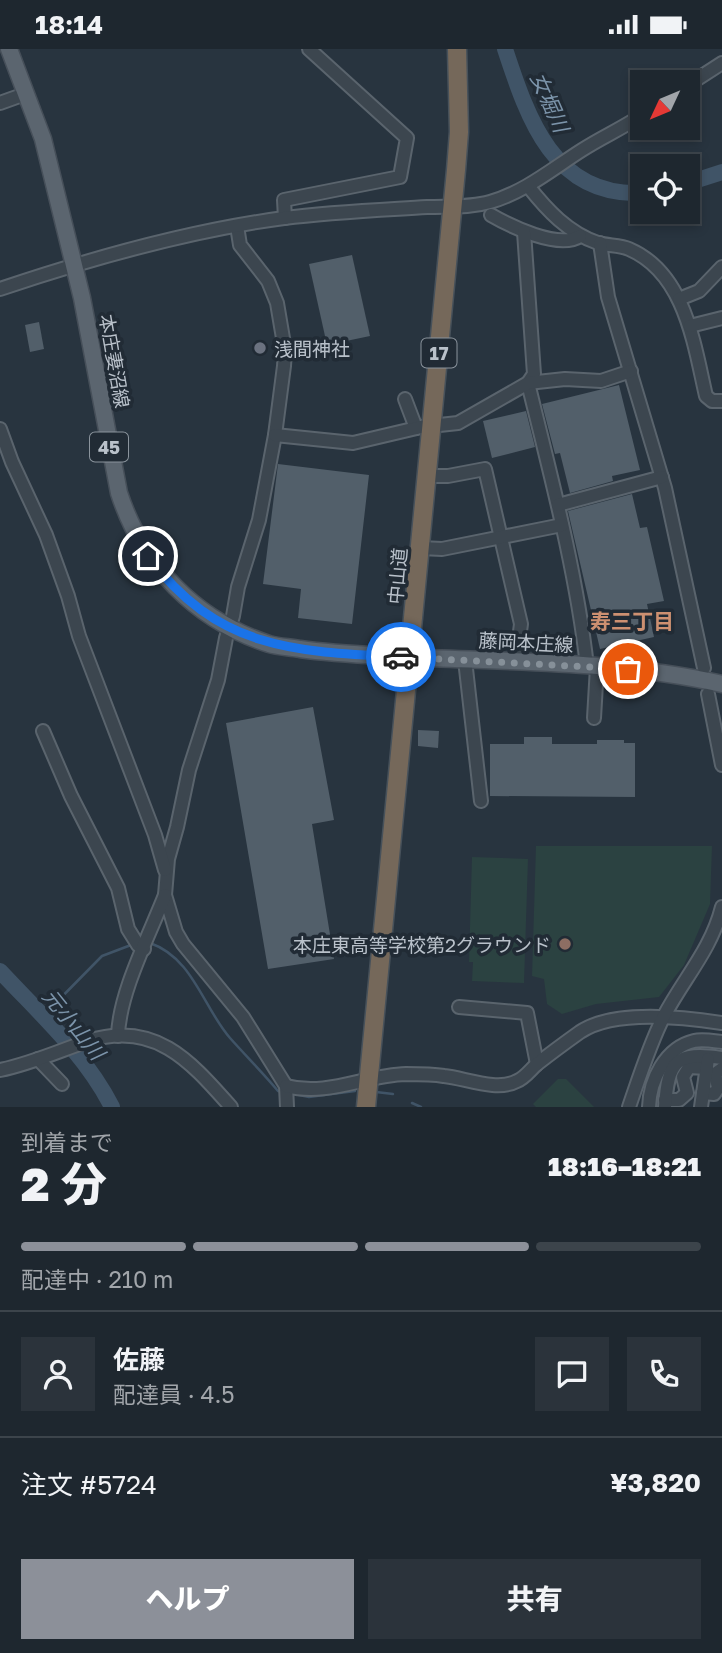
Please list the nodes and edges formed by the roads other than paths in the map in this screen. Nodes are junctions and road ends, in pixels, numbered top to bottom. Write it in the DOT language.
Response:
graph roads {
  1 [pos="9,49"];
  2 [pos="309,49"];
  3 [pos="457,49"];
  4 [pos="722,63"];
  5 [pos="700,77"];
  6 [pos="25,94"];
  7 [pos="0,103"];
  8 [pos="630,122"];
  9 [pos="528,187"];
  10 [pos="452,206"];
  11 [pos="491,215"];
  12 [pos="285,218"];
  13 [pos="236,226"];
  14 [pos="524,232"];
  15 [pos="580,236"];
  16 [pos="600,243"];
  17 [pos="73,265"];
  18 [pos="722,267"];
  19 [pos="0,289"];
  20 [pos="679,299"];
  21 [pos="722,318"];
  22 [pos="690,326"];
  23 [pos="631,372"];
  24 [pos="528,383"];
  25 [pos="405,399"];
  26 [pos="722,401"];
  27 [pos="424,427"];
  28 [pos="0,429"];
  29 [pos="275,435"];
  30 [pos="427,476"];
  31 [pos="662,477"];
  32 [pos="558,505"];
  33 [pos="562,525"];
  34 [pos="501,538"];
  35 [pos="421,548"];
  36 [pos="230,628"];
  37 [pos="411,657"];
  38 [pos="465,660"];
  39 [pos="516,662"];
  40 [pos="592,666"];
  41 [pos="704,668"];
  42 [pos="715,689"];
  43 [pos="594,718"];
  44 [pos="43,731"];
  45 [pos="722,765"];
  46 [pos="481,801"];
  47 [pos="166,874"];
  48 [pos="165,895"];
  49 [pos="722,907"];
  50 [pos="142,942"];
  51 [pos="459,1007"];
  52 [pos="664,1017"];
  53 [pos="722,1023"];
  54 [pos="722,1035"];
  55 [pos="118,1036"];
  56 [pos="722,1042"];
  57 [pos="671,1054"];
  58 [pos="41,1058"];
  59 [pos="722,1058"];
  60 [pos="707,1062"];
  61 [pos="537,1064"];
  62 [pos="722,1069"];
  63 [pos="0,1070"];
  64 [pos="368,1079"];
  65 [pos="62,1084"];
  66 [pos="703,1093"];
  67 [pos="722,1095"];
  68 [pos="286,1096"];
  69 [pos="665,1104"];
  70 [pos="721,1105"];
  71 [pos="231,1107"];
  72 [pos="366,1107"];
  73 [pos="629,1107"];
  74 [pos="649,1107"];
  75 [pos="701,1107"];
  1 -- 6 [label="main road, 本庄妻沼線 / 45"];
  2 -- 12 [label="street"];
  3 -- 10 [label="highway, 中山道 / 17"];
  4 -- 5 [label="street"];
  6 -- 7 [label="street"];
  6 -- 17 [label="main road, 本庄妻沼線 / 45"];
  8 -- 9 [label="street"];
  9 -- 10 [label="street"];
  9 -- 15 [label="street"];
  10 -- 12 [label="street"];
  10 -- 27 [label="highway, 中山道 / 17"];
  11 -- 14 [label="street"];
  12 -- 13 [label="street"];
  13 -- 17 [label="street"];
  13 -- 29 [label="street"];
  14 -- 15 [label="street"];
  14 -- 24 [label="street"];
  15 -- 16 [label="street"];
  16 -- 20 [label="street"];
  16 -- 23 [label="street"];
  17 -- 19 [label="street"];
  17 -- 36 [label="main road, 本庄妻沼線 / 45"];
  18 -- 20 [label="street"];
  20 -- 22 [label="street"];
  21 -- 22 [label="street"];
  22 -- 26 [label="street"];
  23 -- 24 [label="street"];
  23 -- 31 [label="street"];
  24 -- 27 [label="street"];
  24 -- 32 [label="street"];
  25 -- 27 [label="street"];
  27 -- 29 [label="street"];
  27 -- 30 [label="highway, 中山道 / 17"];
  28 -- 47 [label="street"];
  29 -- 36 [label="street"];
  30 -- 34 [label="street"];
  30 -- 35 [label="highway, 中山道 / 17"];
  31 -- 32 [label="street"];
  31 -- 41 [label="street"];
  32 -- 33 [label="street"];
  33 -- 34 [label="street"];
  33 -- 40 [label="street"];
  34 -- 35 [label="street"];
  34 -- 39 [label="street"];
  35 -- 37 [label="highway, 中山道 / 17"];
  36 -- 37 [label="main road, 本庄妻沼線 / 45"];
  36 -- 47 [label="street"];
  37 -- 38 [label="main road, 藤岡本庄線"];
  37 -- 64 [label="highway, 中山道 / 17"];
  38 -- 39 [label="main road, 藤岡本庄線"];
  38 -- 46 [label="street"];
  39 -- 40 [label="main road, 藤岡本庄線"];
  40 -- 42 [label="main road, 藤岡本庄線"];
  40 -- 43 [label="street"];
  42 -- 45 [label="street"];
  44 -- 50 [label="street"];
  47 -- 48 [label="street"];
  48 -- 50 [label="street"];
  48 -- 68 [label="street"];
  49 -- 52 [label="street"];
  50 -- 55 [label="street"];
  51 -- 61 [label="street"];
  52 -- 53 [label="street"];
  52 -- 61 [label="street"];
  52 -- 73 [label="street"];
  54 -- 57 [label="street"];
  55 -- 58 [label="street"];
  55 -- 71 [label="street"];
  56 -- 57 [label="street"];
  57 -- 74 [label="street"];
  58 -- 63 [label="street"];
  58 -- 65 [label="street"];
  59 -- 60 [label="street"];
  60 -- 66 [label="street"];
  60 -- 69 [label="street"];
  60 -- 69 [label="street"];
  61 -- 64 [label="street"];
  62 -- 66 [label="street"];
  64 -- 68 [label="street"];
  64 -- 72 [label="highway, 中山道 / 17"];
  66 -- 75 [label="street"];
  67 -- 70 [label="street"];
}
